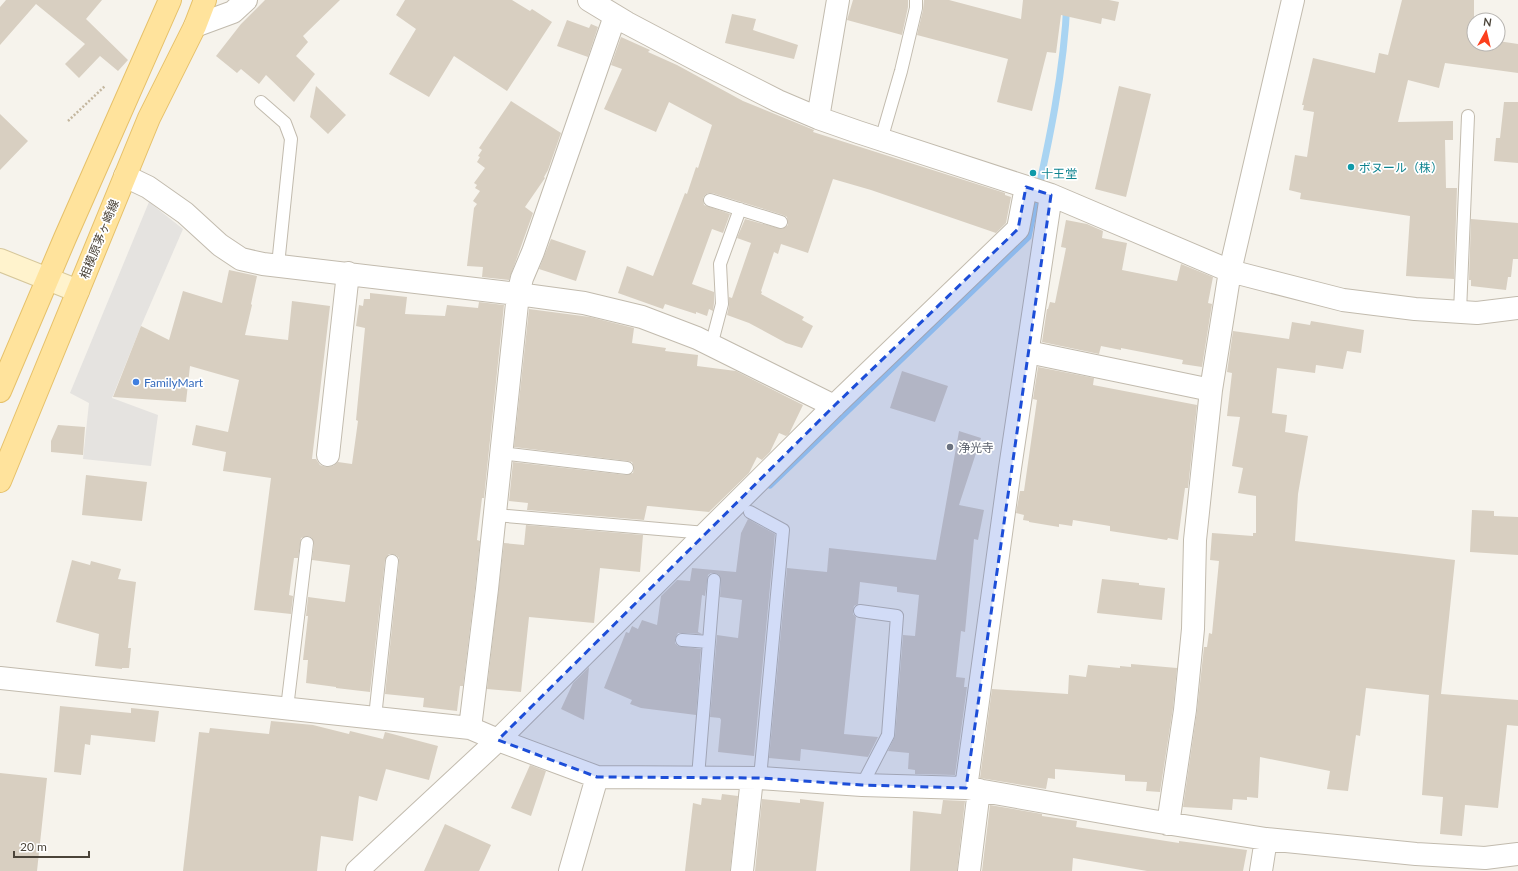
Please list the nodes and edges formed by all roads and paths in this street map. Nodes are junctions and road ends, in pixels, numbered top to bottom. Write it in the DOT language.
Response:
graph roads {
  1 [pos="170,0"];
  2 [pos="205,0"];
  3 [pos="246,0"];
  4 [pos="589,0"];
  5 [pos="838,0"];
  6 [pos="916,0"];
  7 [pos="1293,0"];
  8 [pos="615,16"];
  9 [pos="194,26"];
  10 [pos="107,83"];
  11 [pos="261,102"];
  12 [pos="1468,116"];
  13 [pos="818,118"];
  14 [pos="68,121"];
  15 [pos="881,140"];
  16 [pos="125,176"];
  17 [pos="1038,191"];
  18 [pos="710,200"];
  19 [pos="740,209"];
  20 [pos="781,222"];
  21 [pos="0,260"];
  22 [pos="278,265"];
  23 [pos="1230,271"];
  24 [pos="348,274"];
  25 [pos="48,278"];
  26 [pos="78,291"];
  27 [pos="518,294"];
  28 [pos="1518,308"];
  29 [pos="1460,312"];
  30 [pos="711,346"];
  31 [pos="1028,352"];
  32 [pos="1211,390"];
  33 [pos="0,391"];
  34 [pos="834,406"];
  35 [pos="501,453"];
  36 [pos="328,455"];
  37 [pos="627,468"];
  38 [pos="0,481"];
  39 [pos="750,512"];
  40 [pos="495,515"];
  41 [pos="706,533"];
  42 [pos="307,543"];
  43 [pos="392,561"];
  44 [pos="714,580"];
  45 [pos="860,611"];
  46 [pos="682,640"];
  47 [pos="709,642"];
  48 [pos="0,678"];
  49 [pos="287,708"];
  50 [pos="375,717"];
  51 [pos="470,728"];
  52 [pos="498,740"];
  53 [pos="597,777"];
  54 [pos="698,777"];
  55 [pos="756,778"];
  56 [pos="862,785"];
  57 [pos="972,789"];
  58 [pos="1168,824"];
  59 [pos="1266,839"];
  60 [pos="1518,854"];
  61 [pos="357,871"];
  62 [pos="570,871"];
  63 [pos="742,871"];
  64 [pos="969,871"];
  65 [pos="1261,871"];
  1 -- 25 [label="main road"];
  2 -- 9 [label="main road, 相模原茅ヶ崎線"];
  3 -- 9 [label="street"];
  4 -- 8 [label="street"];
  5 -- 13 [label="street"];
  6 -- 15 [label="lane"];
  7 -- 23 [label="street"];
  8 -- 13 [label="street"];
  8 -- 27 [label="street"];
  9 -- 16 [label="main road, 相模原茅ヶ崎線"];
  10 -- 14 [label="path"];
  11 -- 22 [label="lane"];
  12 -- 29 [label="lane"];
  13 -- 15 [label="street"];
  15 -- 17 [label="street"];
  16 -- 22 [label="street"];
  16 -- 26 [label="main road, 相模原茅ヶ崎線"];
  17 -- 23 [label="street"];
  17 -- 31 [label="street"];
  17 -- 34 [label="street"];
  18 -- 19 [label="lane"];
  19 -- 20 [label="lane"];
  19 -- 30 [label="lane"];
  21 -- 25 [label="street"];
  22 -- 24 [label="street"];
  23 -- 29 [label="street"];
  23 -- 32 [label="street"];
  24 -- 27 [label="street"];
  24 -- 36 [label="street"];
  25 -- 26 [label="street"];
  25 -- 33 [label="main road"];
  26 -- 38 [label="main road, 相模原茅ヶ崎線"];
  27 -- 30 [label="street"];
  27 -- 35 [label="street"];
  28 -- 29 [label="street"];
  30 -- 34 [label="street"];
  31 -- 32 [label="street"];
  31 -- 57 [label="street"];
  32 -- 58 [label="street"];
  34 -- 41 [label="street"];
  35 -- 37 [label="lane"];
  35 -- 40 [label="street"];
  39 -- 55 [label="lane"];
  40 -- 41 [label="lane"];
  40 -- 51 [label="street"];
  41 -- 52 [label="street"];
  42 -- 49 [label="lane"];
  43 -- 50 [label="lane"];
  44 -- 47 [label="lane"];
  45 -- 56 [label="lane"];
  46 -- 47 [label="lane"];
  47 -- 54 [label="lane"];
  48 -- 49 [label="street"];
  49 -- 50 [label="street"];
  50 -- 51 [label="street"];
  51 -- 52 [label="street"];
  52 -- 53 [label="street"];
  52 -- 61 [label="street"];
  53 -- 54 [label="street"];
  53 -- 62 [label="street"];
  54 -- 55 [label="street"];
  55 -- 56 [label="street"];
  55 -- 63 [label="street"];
  56 -- 57 [label="street"];
  57 -- 58 [label="street"];
  57 -- 64 [label="street"];
  58 -- 59 [label="street"];
  59 -- 60 [label="street"];
  59 -- 65 [label="street"];
}
